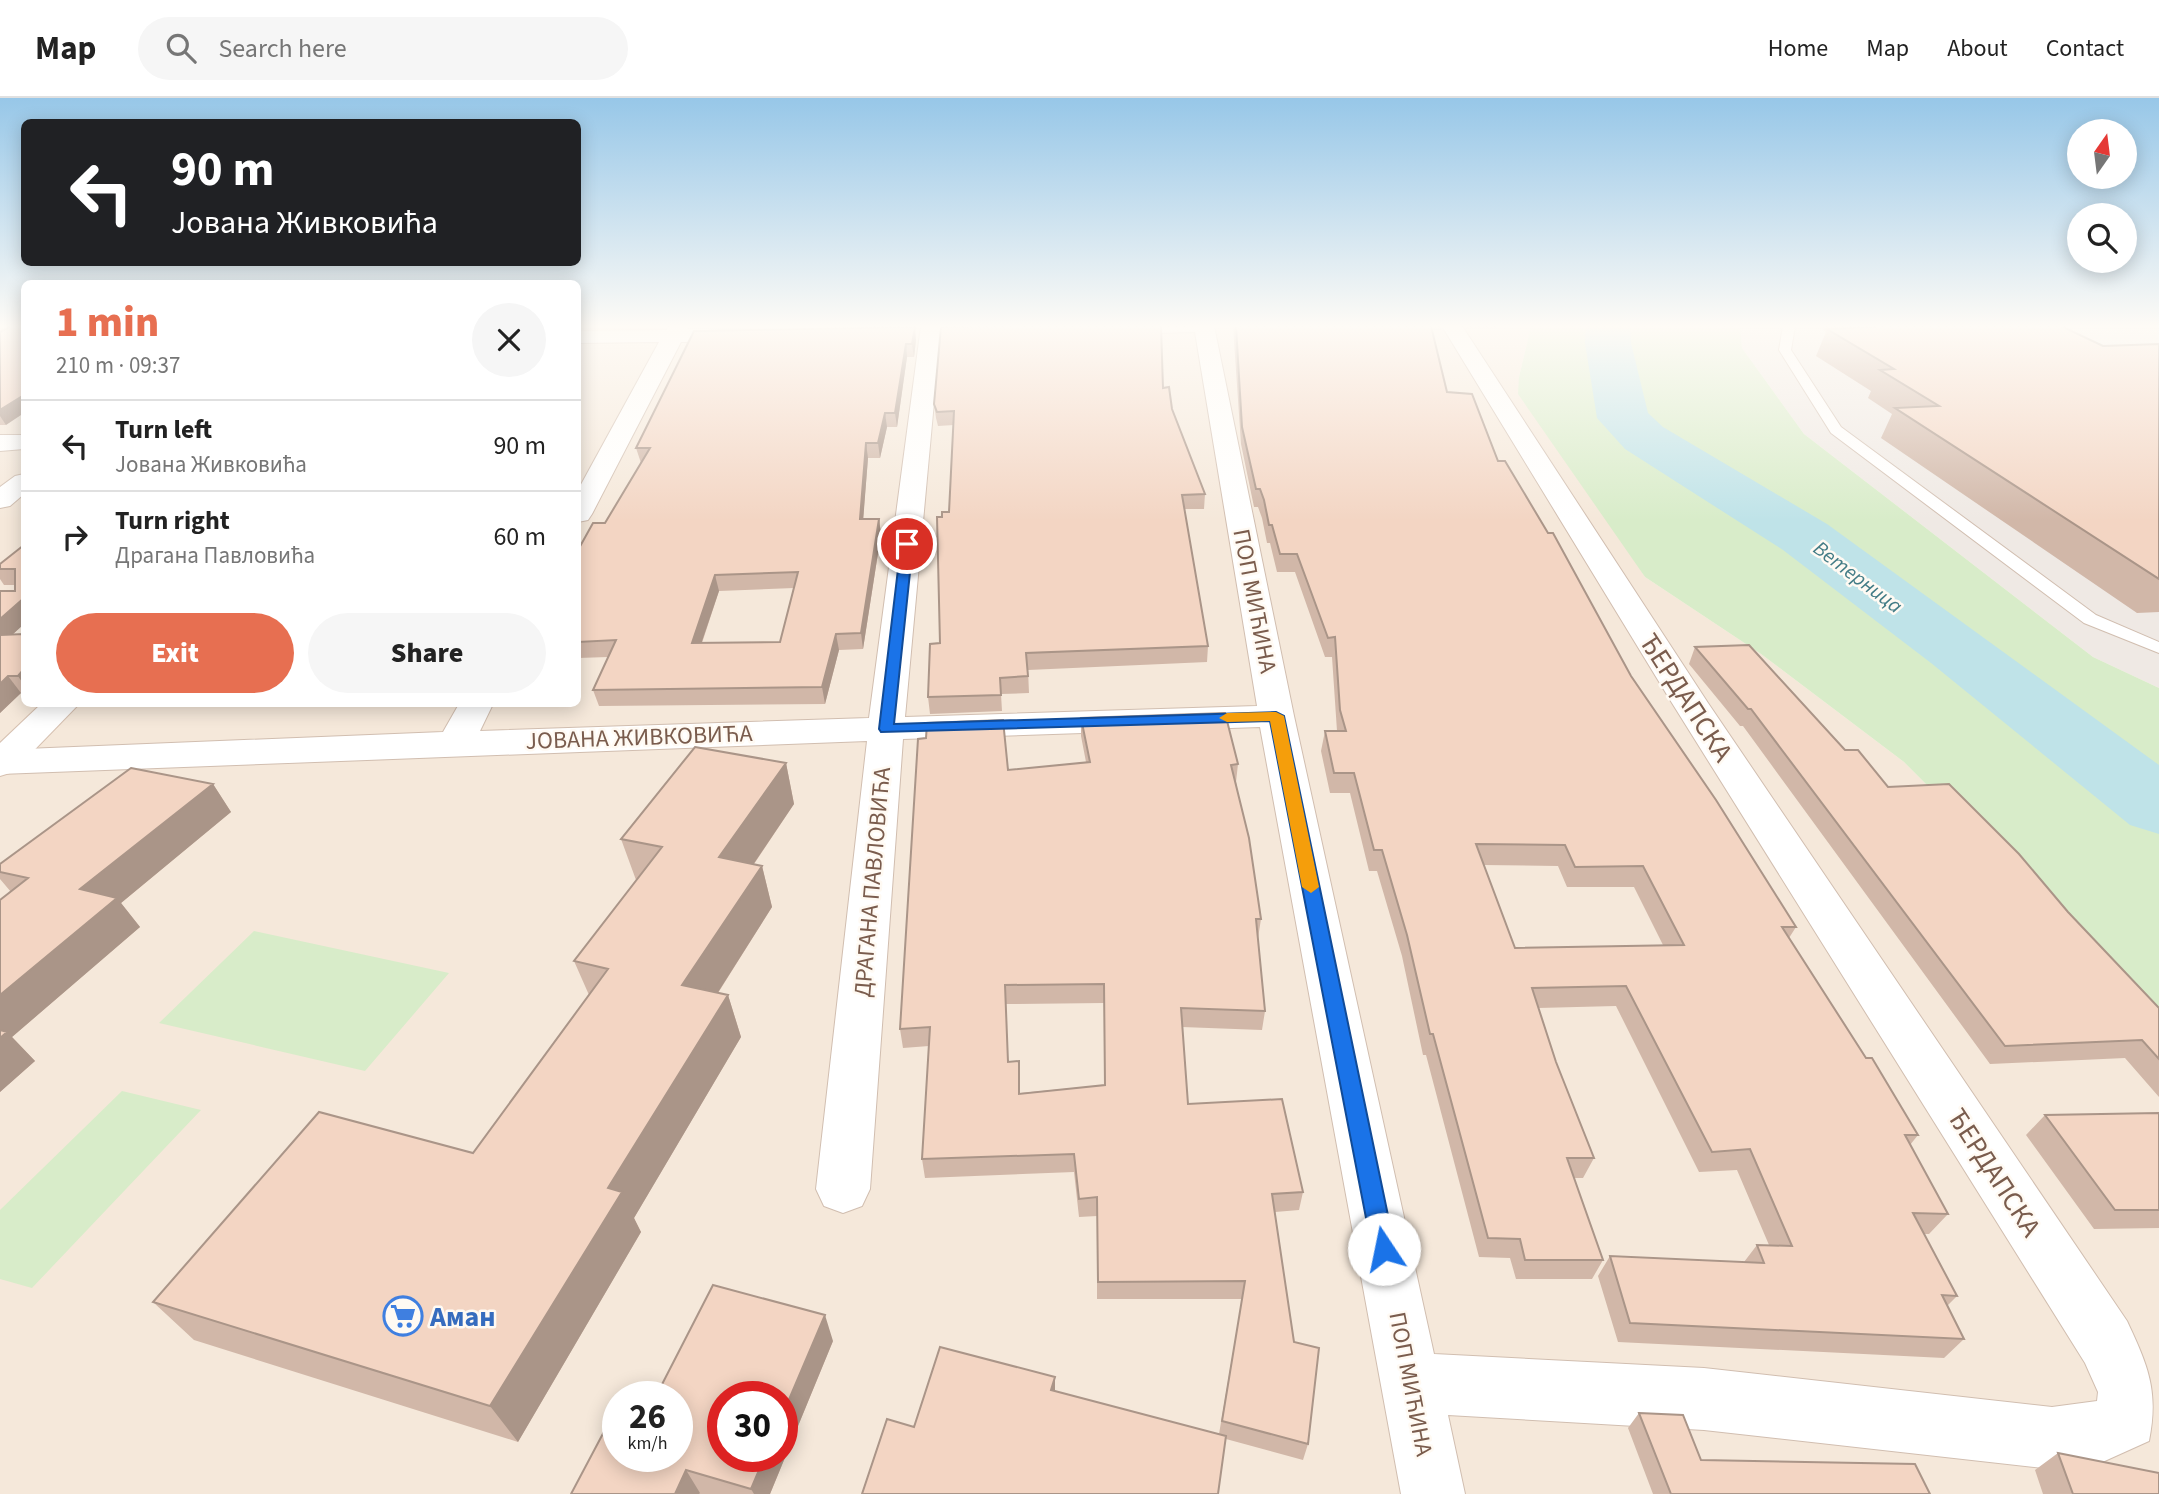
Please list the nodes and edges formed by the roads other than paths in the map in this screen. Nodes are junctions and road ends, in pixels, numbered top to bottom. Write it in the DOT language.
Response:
graph roads {
  1 [pos="644,391"];
  2 [pos="924,391"];
  3 [pos="1216,391"];
  4 [pos="1493,391"];
  5 [pos="1811,391"];
  6 [pos="21,442"];
  7 [pos="0,443"];
  8 [pos="21,484"];
  9 [pos="0,500"];
  10 [pos="581,508"];
  11 [pos="2159,648"];
  12 [pos="58,707"];
  13 [pos="474,707"];
  14 [pos="1276,716"];
  15 [pos="886,729"];
  16 [pos="455,743"];
  17 [pos="1,763"];
  18 [pos="843,1189"];
  19 [pos="1411,1383"];
  20 [pos="1433,1494"];
  1 -- 10 [label="street"];
  2 -- 15 [label="street, ДРАГАНА ПАВЛОВИЋА"];
  3 -- 14 [label="street, ПОП МИЋИНА"];
  4 -- 19 [label="street, ЂЕРДАПСКА"];
  5 -- 11 [label="lane"];
  6 -- 7 [label="street"];
  8 -- 9 [label="street"];
  12 -- 17 [label="street"];
  13 -- 16 [label="street"];
  14 -- 15 [label="street, ЈОВАНА ЖИВКОВИЋА"];
  14 -- 19 [label="street, ПОП МИЋИНА"];
  15 -- 16 [label="street, ЈОВАНА ЖИВКОВИЋА"];
  15 -- 18 [label="street, ДРАГАНА ПАВЛОВИЋА"];
  16 -- 17 [label="street, ЈОВАНА ЖИВКОВИЋА"];
  19 -- 20 [label="street, ПОП МИЋИНА"];
}
